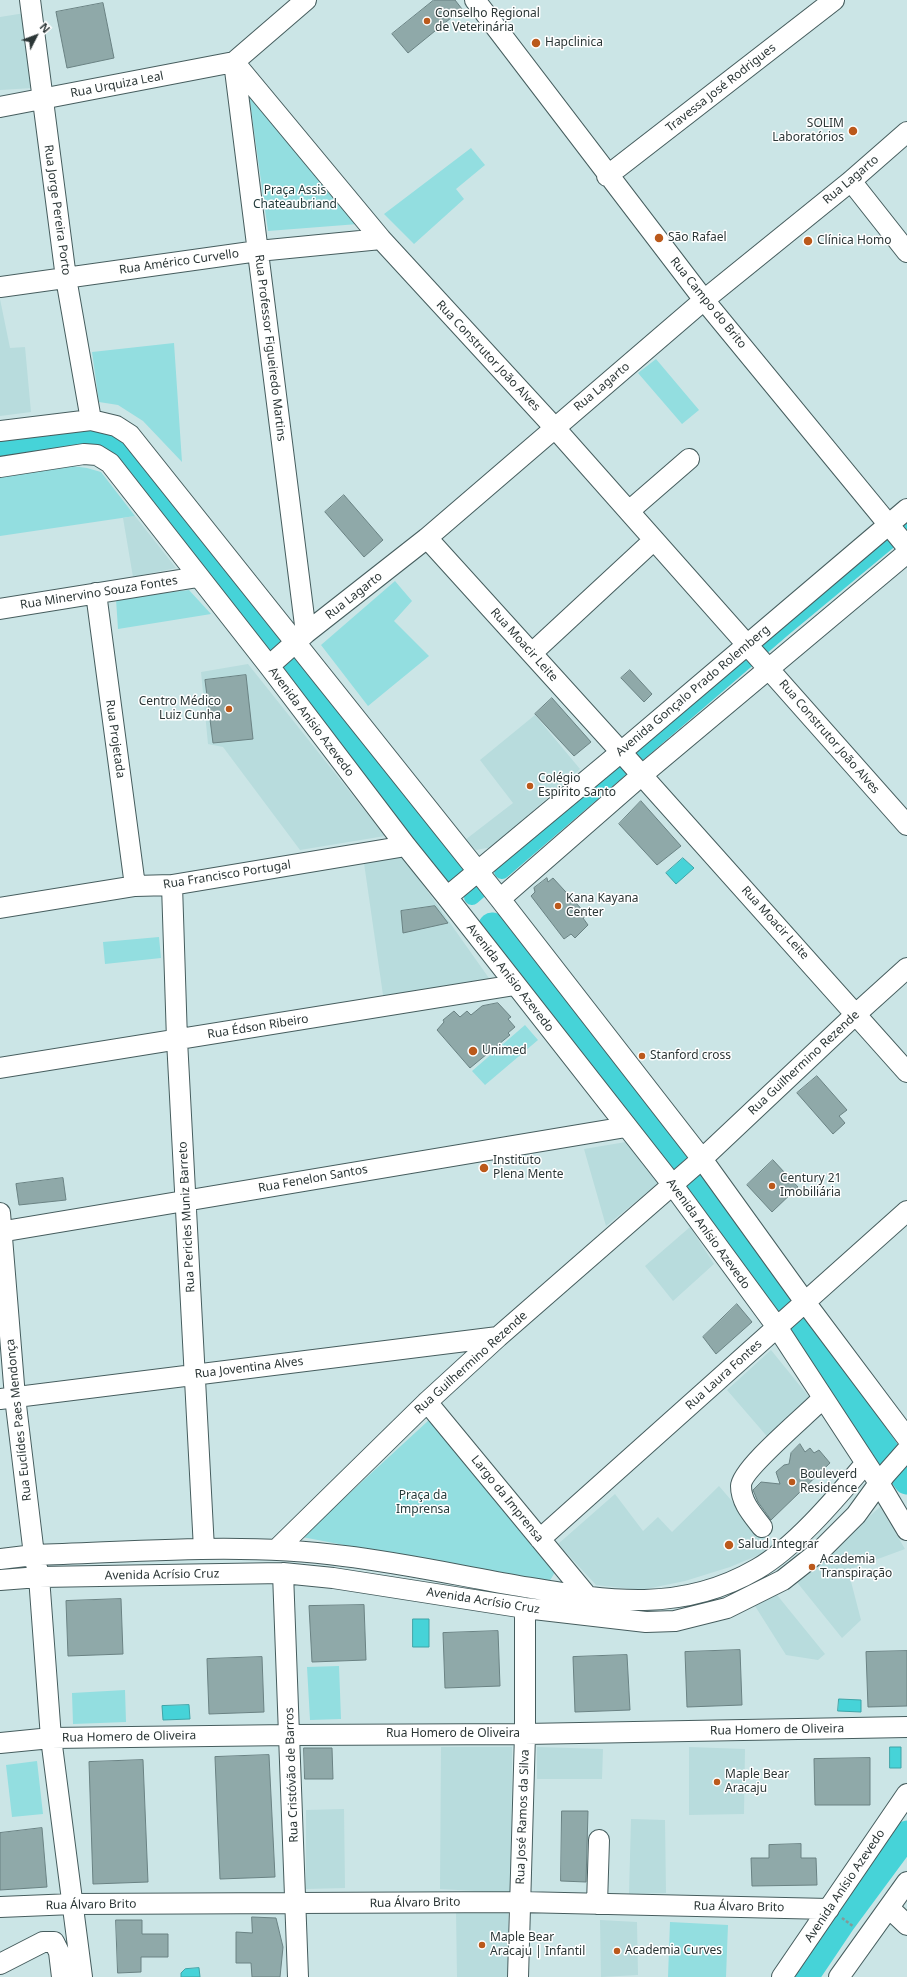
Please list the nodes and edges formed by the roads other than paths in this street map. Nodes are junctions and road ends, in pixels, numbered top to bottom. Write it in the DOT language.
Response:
graph roads {
  1 [pos="30,0"];
  2 [pos="306,0"];
  3 [pos="834,0"];
  4 [pos="480,2"];
  5 [pos="234,62"];
  6 [pos="42,99"];
  7 [pos="0,107"];
  8 [pos="907,132"];
  9 [pos="607,176"];
  10 [pos="851,182"];
  11 [pos="381,239"];
  12 [pos="258,252"];
  13 [pos="907,252"];
  14 [pos="66,278"];
  15 [pos="0,287"];
  16 [pos="704,300"];
  17 [pos="90,420"];
  18 [pos="554,427"];
  19 [pos="0,430"];
  20 [pos="689,459"];
  21 [pos="0,467"];
  22 [pos="907,509"];
  23 [pos="628,511"];
  24 [pos="891,527"];
  25 [pos="427,538"];
  26 [pos="654,540"];
  27 [pos="906,548"];
  28 [pos="198,577"];
  29 [pos="96,593"];
  30 [pos="0,609"];
  31 [pos="287,650"];
  32 [pos="532,653"];
  33 [pos="758,656"];
  34 [pos="631,764"];
  35 [pos="907,825"];
  36 [pos="406,846"];
  37 [pos="477,871"];
  38 [pos="172,885"];
  39 [pos="135,886"];
  40 [pos="447,897"];
  41 [pos="500,899"];
  42 [pos="0,908"];
  43 [pos="907,968"];
  44 [pos="515,985"];
  45 [pos="856,1014"];
  46 [pos="177,1040"];
  47 [pos="0,1068"];
  48 [pos="907,1072"];
  49 [pos="626,1127"];
  50 [pos="700,1160"];
  51 [pos="676,1181"];
  52 [pos="186,1201"];
  53 [pos="907,1211"];
  54 [pos="1,1226"];
  55 [pos="802,1305"];
  56 [pos="780,1324"];
  57 [pos="498,1337"];
  58 [pos="195,1375"];
  59 [pos="8,1398"];
  60 [pos="427,1402"];
  61 [pos="818,1403"];
  62 [pos="906,1447"];
  63 [pos="865,1464"];
  64 [pos="882,1479"];
  65 [pos="762,1527"];
  66 [pos="907,1530"];
  67 [pos="540,1539"];
  68 [pos="277,1548"];
  69 [pos="204,1549"];
  70 [pos="34,1555"];
  71 [pos="0,1559"];
  72 [pos="283,1573"];
  73 [pos="40,1577"];
  74 [pos="0,1580"];
  75 [pos="588,1597"];
  76 [pos="525,1608"];
  77 [pos="907,1727"];
  78 [pos="525,1734"];
  79 [pos="290,1735"];
  80 [pos="52,1738"];
  81 [pos="0,1743"];
  82 [pos="907,1794"];
  83 [pos="599,1840"];
  84 [pos="907,1882"];
  85 [pos="520,1902"];
  86 [pos="73,1904"];
  87 [pos="297,1904"];
  88 [pos="597,1904"];
  89 [pos="0,1907"];
  90 [pos="889,1908"];
  91 [pos="834,1912"];
  92 [pos="907,1925"];
  93 [pos="0,1964"];
  94 [pos="62,1977"];
  95 [pos="82,1977"];
  96 [pos="298,1977"];
  97 [pos="518,1977"];
  98 [pos="782,1977"];
  99 [pos="839,1977"];
  1 -- 6 [label="street, Rua Jorge Pereira Porto"];
  2 -- 5 [label="street"];
  3 -- 9 [label="street, Travessa José Rodrigues"];
  4 -- 9 [label="street, Rua Campo do Brito"];
  5 -- 6 [label="street, Rua Urquiza Leal"];
  5 -- 11 [label="street, Rua Construtor João Alves"];
  5 -- 12 [label="street, Rua Professor Figueiredo Martins"];
  6 -- 7 [label="street, Rua Urquiza Leal"];
  6 -- 14 [label="street, Rua Jorge Pereira Porto"];
  8 -- 10 [label="street, Rua Lagarto"];
  9 -- 16 [label="street, Rua Campo do Brito"];
  10 -- 13 [label="street"];
  10 -- 16 [label="street, Rua Lagarto"];
  11 -- 12 [label="street, Rua Américo Curvello"];
  11 -- 18 [label="street, Rua Construtor João Alves"];
  12 -- 14 [label="street, Rua Américo Curvello"];
  12 -- 31 [label="street, Rua Professor Figueiredo Martins"];
  14 -- 15 [label="street, Rua Américo Curvello"];
  14 -- 17 [label="street, Rua Jorge Pereira Porto"];
  16 -- 18 [label="street, Rua Lagarto"];
  16 -- 24 [label="street, Rua Campo do Brito"];
  17 -- 19 [label="street, Avenida Anísio Azevedo"];
  17 -- 31 [label="street, Avenida Anísio Azevedo"];
  18 -- 23 [label="street, Rua Construtor João Alves"];
  18 -- 25 [label="street, Rua Lagarto"];
  20 -- 23 [label="street"];
  21 -- 28 [label="street, Avenida Anísio Azevedo"];
  22 -- 24 [label="street, Avenida Gonçalo Prado Rolemberg"];
  23 -- 26 [label="street, Rua Construtor João Alves"];
  24 -- 27 [label="street, Rua Campo do Brito"];
  24 -- 33 [label="street, Avenida Gonçalo Prado Rolemberg"];
  25 -- 31 [label="street, Rua Lagarto"];
  25 -- 32 [label="street, Rua Moacir Leite"];
  26 -- 32 [label="street"];
  26 -- 33 [label="street, Rua Construtor João Alves"];
  27 -- 33 [label="street, Avenida Gonçalo Prado Rolemberg"];
  28 -- 29 [label="street, Rua Minervino Souza Fontes"];
  28 -- 31 [label="street, Avenida Anísio Azevedo"];
  29 -- 30 [label="street, Rua Minervino Souza Fontes"];
  29 -- 39 [label="street, Rua Projetada"];
  31 -- 36 [label="street, Avenida Anísio Azevedo"];
  31 -- 37 [label="street, Avenida Anísio Azevedo"];
  32 -- 34 [label="street, Rua Moacir Leite"];
  33 -- 34 [label="street, Avenida Gonçalo Prado Rolemberg"];
  33 -- 34 [label="street, Avenida Gonçalo Prado Rolemberg"];
  33 -- 35 [label="street, Rua Construtor João Alves"];
  34 -- 37 [label="street, Avenida Gonçalo Prado Rolemberg"];
  34 -- 41 [label="street, Avenida Gonçalo Prado Rolemberg"];
  34 -- 45 [label="street, Rua Moacir Leite"];
  36 -- 38 [label="street, Rua Francisco Portugal"];
  36 -- 40 [label="street, Avenida Anísio Azevedo"];
  37 -- 40 [label="street, Avenida Gonçalo Prado Rolemberg"];
  37 -- 41 [label="street, Avenida Anísio Azevedo"];
  38 -- 39 [label="street, Rua Francisco Portugal"];
  38 -- 46 [label="street, Rua Pericles Muniz Barreto"];
  39 -- 42 [label="street, Rua Francisco Portugal"];
  40 -- 44 [label="street, Avenida Anísio Azevedo"];
  41 -- 50 [label="street, Avenida Anísio Azevedo"];
  43 -- 45 [label="street, Rua Guilhermino Rezende"];
  44 -- 46 [label="street, Rua Édson Ribeiro"];
  44 -- 49 [label="street, Avenida Anísio Azevedo"];
  45 -- 48 [label="street, Rua Moacir Leite"];
  45 -- 50 [label="street, Rua Guilhermino Rezende"];
  46 -- 47 [label="street, Rua Édson Ribeiro"];
  46 -- 52 [label="street, Rua Pericles Muniz Barreto"];
  49 -- 51 [label="street, Avenida Anísio Azevedo"];
  49 -- 52 [label="street, Rua Fenelon Santos"];
  50 -- 51 [label="street, Rua Guilhermino Rezende"];
  50 -- 55 [label="street, Avenida Anísio Azevedo"];
  51 -- 56 [label="street, Avenida Anísio Azevedo"];
  51 -- 57 [label="street, Rua Guilhermino Rezende"];
  52 -- 54 [label="street, Rua Fenelon Santos"];
  52 -- 58 [label="street, Rua Pericles Muniz Barreto"];
  53 -- 55 [label="street, Rua Laura Fontes"];
  54 -- 59 [label="street, Rua Euclídes Paes Mendonça"];
  55 -- 56 [label="street, Rua Laura Fontes"];
  55 -- 62 [label="street, Avenida Anísio Azevedo"];
  56 -- 61 [label="street, Avenida Anísio Azevedo"];
  56 -- 67 [label="street, Rua Laura Fontes"];
  57 -- 58 [label="street, Rua Joventina Alves"];
  57 -- 60 [label="street, Rua Guilhermino Rezende"];
  58 -- 59 [label="street, Rua Joventina Alves"];
  58 -- 69 [label="street, Rua Pericles Muniz Barreto"];
  59 -- 70 [label="street, Rua Euclídes Paes Mendonça"];
  60 -- 67 [label="street, Largo da Imprensa"];
  60 -- 68 [label="street, Rua Guilhermino Rezende"];
  61 -- 63 [label="street, Avenida Anísio Azevedo"];
  61 -- 65 [label="street"];
  62 -- 64 [label="street, Avenida Acrísio Cruz"];
  63 -- 64 [label="street, Avenida Anísio Azevedo"];
  63 -- 75 [label="street, Avenida Acrísio Cruz"];
  64 -- 66 [label="street, Avenida Anísio Azevedo"];
  64 -- 76 [label="street, Avenida Acrísio Cruz"];
  67 -- 75 [label="street, Largo da Imprensa"];
  68 -- 69 [label="street, Avenida Acrísio Cruz"];
  68 -- 75 [label="street, Avenida Acrísio Cruz"];
  69 -- 70 [label="street, Avenida Acrísio Cruz"];
  70 -- 71 [label="street, Avenida Acrísio Cruz"];
  70 -- 73 [label="street, Rua Euclídes Paes Mendonça"];
  72 -- 73 [label="street, Avenida Acrísio Cruz"];
  72 -- 76 [label="street, Avenida Acrísio Cruz"];
  72 -- 79 [label="street, Rua Cristóvão de Barros"];
  73 -- 74 [label="street, Avenida Acrísio Cruz"];
  73 -- 80 [label="street, Rua Euclídes Paes Mendonça"];
  76 -- 78 [label="street, Rua José Ramos da Silva"];
  77 -- 78 [label="street, Rua Homero de Oliveira"];
  78 -- 79 [label="street, Rua Homero de Oliveira"];
  78 -- 85 [label="street, Rua José Ramos da Silva"];
  79 -- 80 [label="street, Rua Homero de Oliveira"];
  79 -- 87 [label="street, Rua Cristóvão de Barros"];
  80 -- 81 [label="street, Rua Homero de Oliveira"];
  80 -- 86 [label="street, Rua Euclídes Paes Mendonça"];
  82 -- 91 [label="street, Avenida Anísio Azevedo"];
  83 -- 88 [label="street"];
  84 -- 90 [label="street"];
  85 -- 87 [label="street, Rua Álvaro Brito"];
  85 -- 88 [label="street, Rua Álvaro Brito"];
  85 -- 97 [label="street, Rua José Ramos da Silva"];
  86 -- 87 [label="street, Rua Álvaro Brito"];
  86 -- 89 [label="street, Rua Álvaro Brito"];
  86 -- 95 [label="street, Rua Euclídes Paes Mendonça"];
  87 -- 96 [label="street, Rua Cristóvão de Barros"];
  88 -- 91 [label="street, Rua Álvaro Brito"];
  90 -- 92 [label="street"];
  90 -- 99 [label="street"];
  91 -- 98 [label="street, Avenida Anísio Azevedo"];
  93 -- 94 [label="street"];
}
